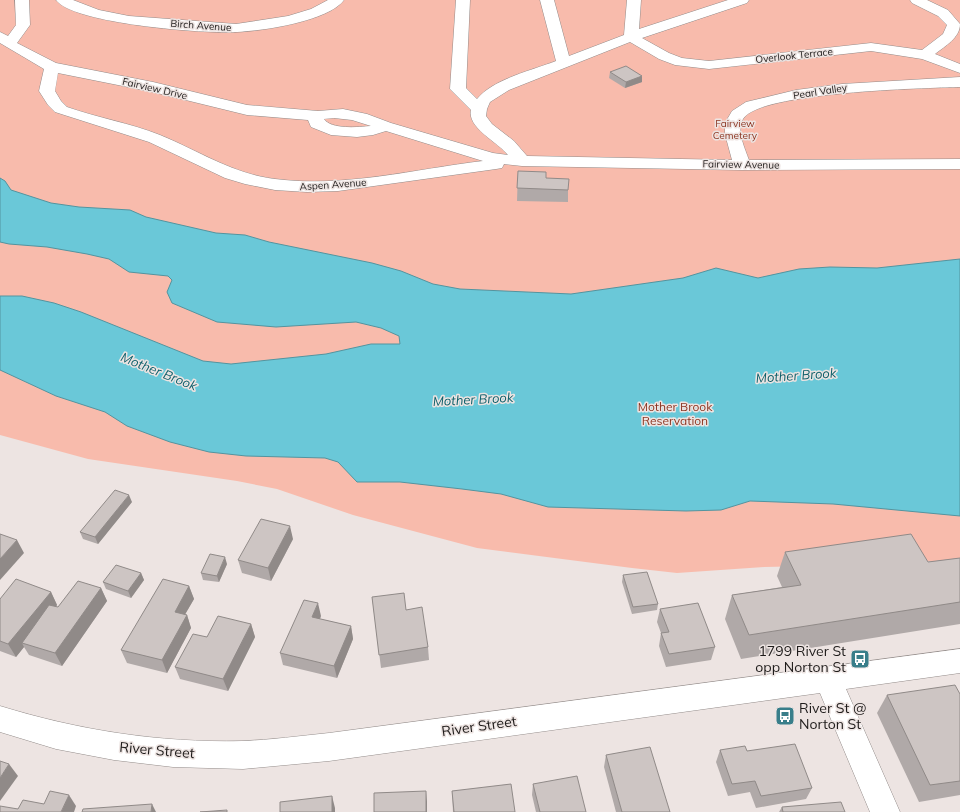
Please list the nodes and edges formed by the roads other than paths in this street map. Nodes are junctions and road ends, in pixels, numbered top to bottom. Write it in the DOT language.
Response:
graph roads {
  1 [pos="22,0"];
  2 [pos="63,0"];
  3 [pos="337,0"];
  4 [pos="463,0"];
  5 [pos="548,0"];
  6 [pos="634,0"];
  7 [pos="742,0"];
  8 [pos="917,0"];
  9 [pos="715,4"];
  10 [pos="631,37"];
  11 [pos="5,40"];
  12 [pos="925,55"];
  13 [pos="564,63"];
  14 [pos="52,67"];
  15 [pos="960,69"];
  16 [pos="960,82"];
  17 [pos="479,109"];
  18 [pos="522,161"];
  19 [pos="960,164"];
  20 [pos="742,165"];
  21 [pos="960,661"];
  22 [pos="828,679"];
  23 [pos="0,719"];
  24 [pos="884,812"];
  1 -- 11 [label="street"];
  2 -- 3 [label="street, Birch Avenue"];
  4 -- 17 [label="street"];
  5 -- 13 [label="street"];
  6 -- 10 [label="street"];
  7 -- 9 [label="street"];
  8 -- 12 [label="street"];
  9 -- 10 [label="street"];
  10 -- 12 [label="street, Overlook Terrace"];
  10 -- 13 [label="street"];
  11 -- 14 [label="street, Fairview Drive"];
  12 -- 15 [label="street, Overlook Terrace"];
  13 -- 17 [label="street"];
  14 -- 18 [label="street, Fairview Drive"];
  14 -- 18 [label="street, Aspen Avenue"];
  16 -- 20 [label="street, Pearl Valley"];
  17 -- 18 [label="street"];
  18 -- 20 [label="street, Fairview Avenue"];
  19 -- 20 [label="street, Fairview Avenue"];
  21 -- 22 [label="street, River Street"];
  22 -- 23 [label="street, River Street"];
  22 -- 24 [label="street"];
}
